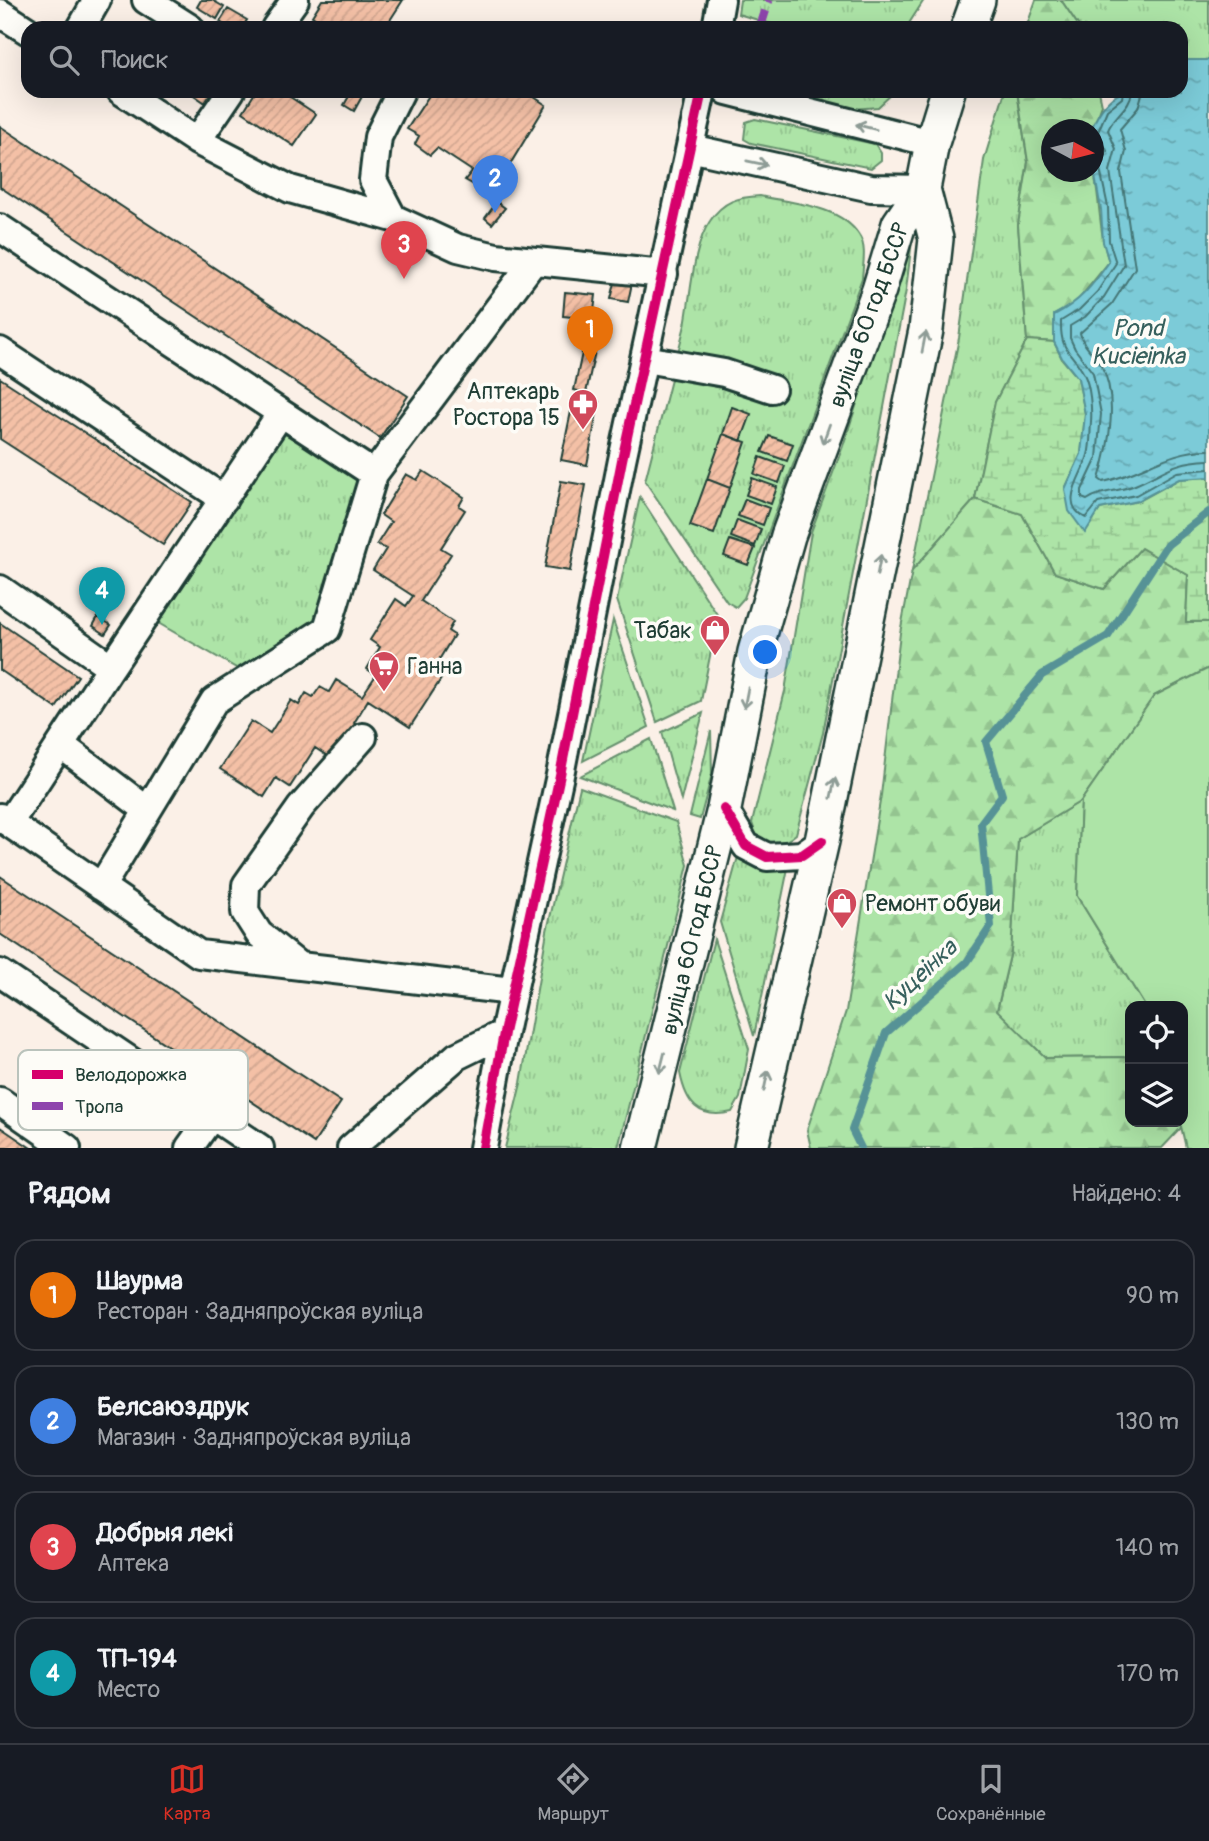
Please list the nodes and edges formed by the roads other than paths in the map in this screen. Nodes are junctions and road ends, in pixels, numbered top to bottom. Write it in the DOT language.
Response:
graph roads {
  1 [pos="97,0"];
  2 [pos="146,0"];
  3 [pos="721,0"];
  4 [pos="978,0"];
  5 [pos="293,1"];
  6 [pos="0,13"];
  7 [pos="85,21"];
  8 [pos="179,21"];
  9 [pos="280,21"];
  10 [pos="717,21"];
  11 [pos="970,21"];
  12 [pos="21,26"];
  13 [pos="132,98"];
  14 [pos="226,98"];
  15 [pos="398,98"];
  16 [pos="701,98"];
  17 [pos="755,98"];
  18 [pos="946,98"];
  19 [pos="197,141"];
  20 [pos="932,143"];
  21 [pos="690,148"];
  22 [pos="923,189"];
  23 [pos="393,218"];
  24 [pos="0,228"];
  25 [pos="533,262"];
  26 [pos="664,274"];
  27 [pos="0,351"];
  28 [pos="645,359"];
  29 [pos="772,389"];
  30 [pos="281,413"];
  31 [pos="374,474"];
  32 [pos="224,499"];
  33 [pos="0,589"];
  34 [pos="111,667"];
  35 [pos="363,737"];
  36 [pos="61,745"];
  37 [pos="724,809"];
  38 [pos="147,810"];
  39 [pos="4,820"];
  40 [pos="822,841"];
  41 [pos="101,887"];
  42 [pos="299,966"];
  43 [pos="0,973"];
  44 [pos="512,992"];
  45 [pos="504,1033"];
  46 [pos="114,1050"];
  47 [pos="0,1101"];
  48 [pos="18,1114"];
  49 [pos="41,1130"];
  50 [pos="202,1130"];
  51 [pos="233,1130"];
  52 [pos="67,1148"];
  53 [pos="189,1148"];
  54 [pos="260,1148"];
  55 [pos="351,1148"];
  56 [pos="483,1148"];
  57 [pos="640,1148"];
  58 [pos="751,1148"];
  1 -- 7 [label="street"];
  2 -- 8 [label="street"];
  3 -- 10 [label="street"];
  4 -- 11 [label="main road"];
  5 -- 9 [label="street"];
  6 -- 12 [label="street"];
  13 -- 19 [label="street"];
  14 -- 19 [label="street"];
  15 -- 23 [label="street"];
  16 -- 21 [label="street"];
  20 -- 17 [label="street, one-way"];
  18 -- 20 [label="main road"];
  19 -- 23 [label="street"];
  20 -- 22 [label="main road"];
  21 -- 22 [label="street, one-way"];
  21 -- 26 [label="street"];
  22 -- 37 [label="main road, вуліца 60 год БССР, one-way"];
  40 -- 22 [label="main road, вуліца 60 год БССР, one-way"];
  23 -- 25 [label="street"];
  24 -- 30 [label="street"];
  25 -- 26 [label="street"];
  25 -- 31 [label="street"];
  26 -- 28 [label="street"];
  27 -- 32 [label="street"];
  28 -- 29 [label="street"];
  28 -- 44 [label="street"];
  30 -- 31 [label="street"];
  30 -- 32 [label="street"];
  31 -- 38 [label="street"];
  32 -- 34 [label="street"];
  33 -- 34 [label="street"];
  34 -- 36 [label="street"];
  35 -- 42 [label="street"];
  36 -- 38 [label="street"];
  36 -- 39 [label="street"];
  37 -- 40 [label="street"];
  37 -- 57 [label="main road, вуліца 60 год БССР, one-way"];
  38 -- 41 [label="street"];
  39 -- 41 [label="street"];
  58 -- 40 [label="main road, вуліца 60 год БССР, one-way"];
  41 -- 42 [label="street"];
  42 -- 44 [label="street"];
  43 -- 46 [label="street"];
  44 -- 45 [label="street"];
  45 -- 55 [label="street"];
  45 -- 56 [label="street"];
  47 -- 48 [label="street"];
  49 -- 52 [label="street"];
  50 -- 53 [label="street"];
  51 -- 54 [label="street"];
}
